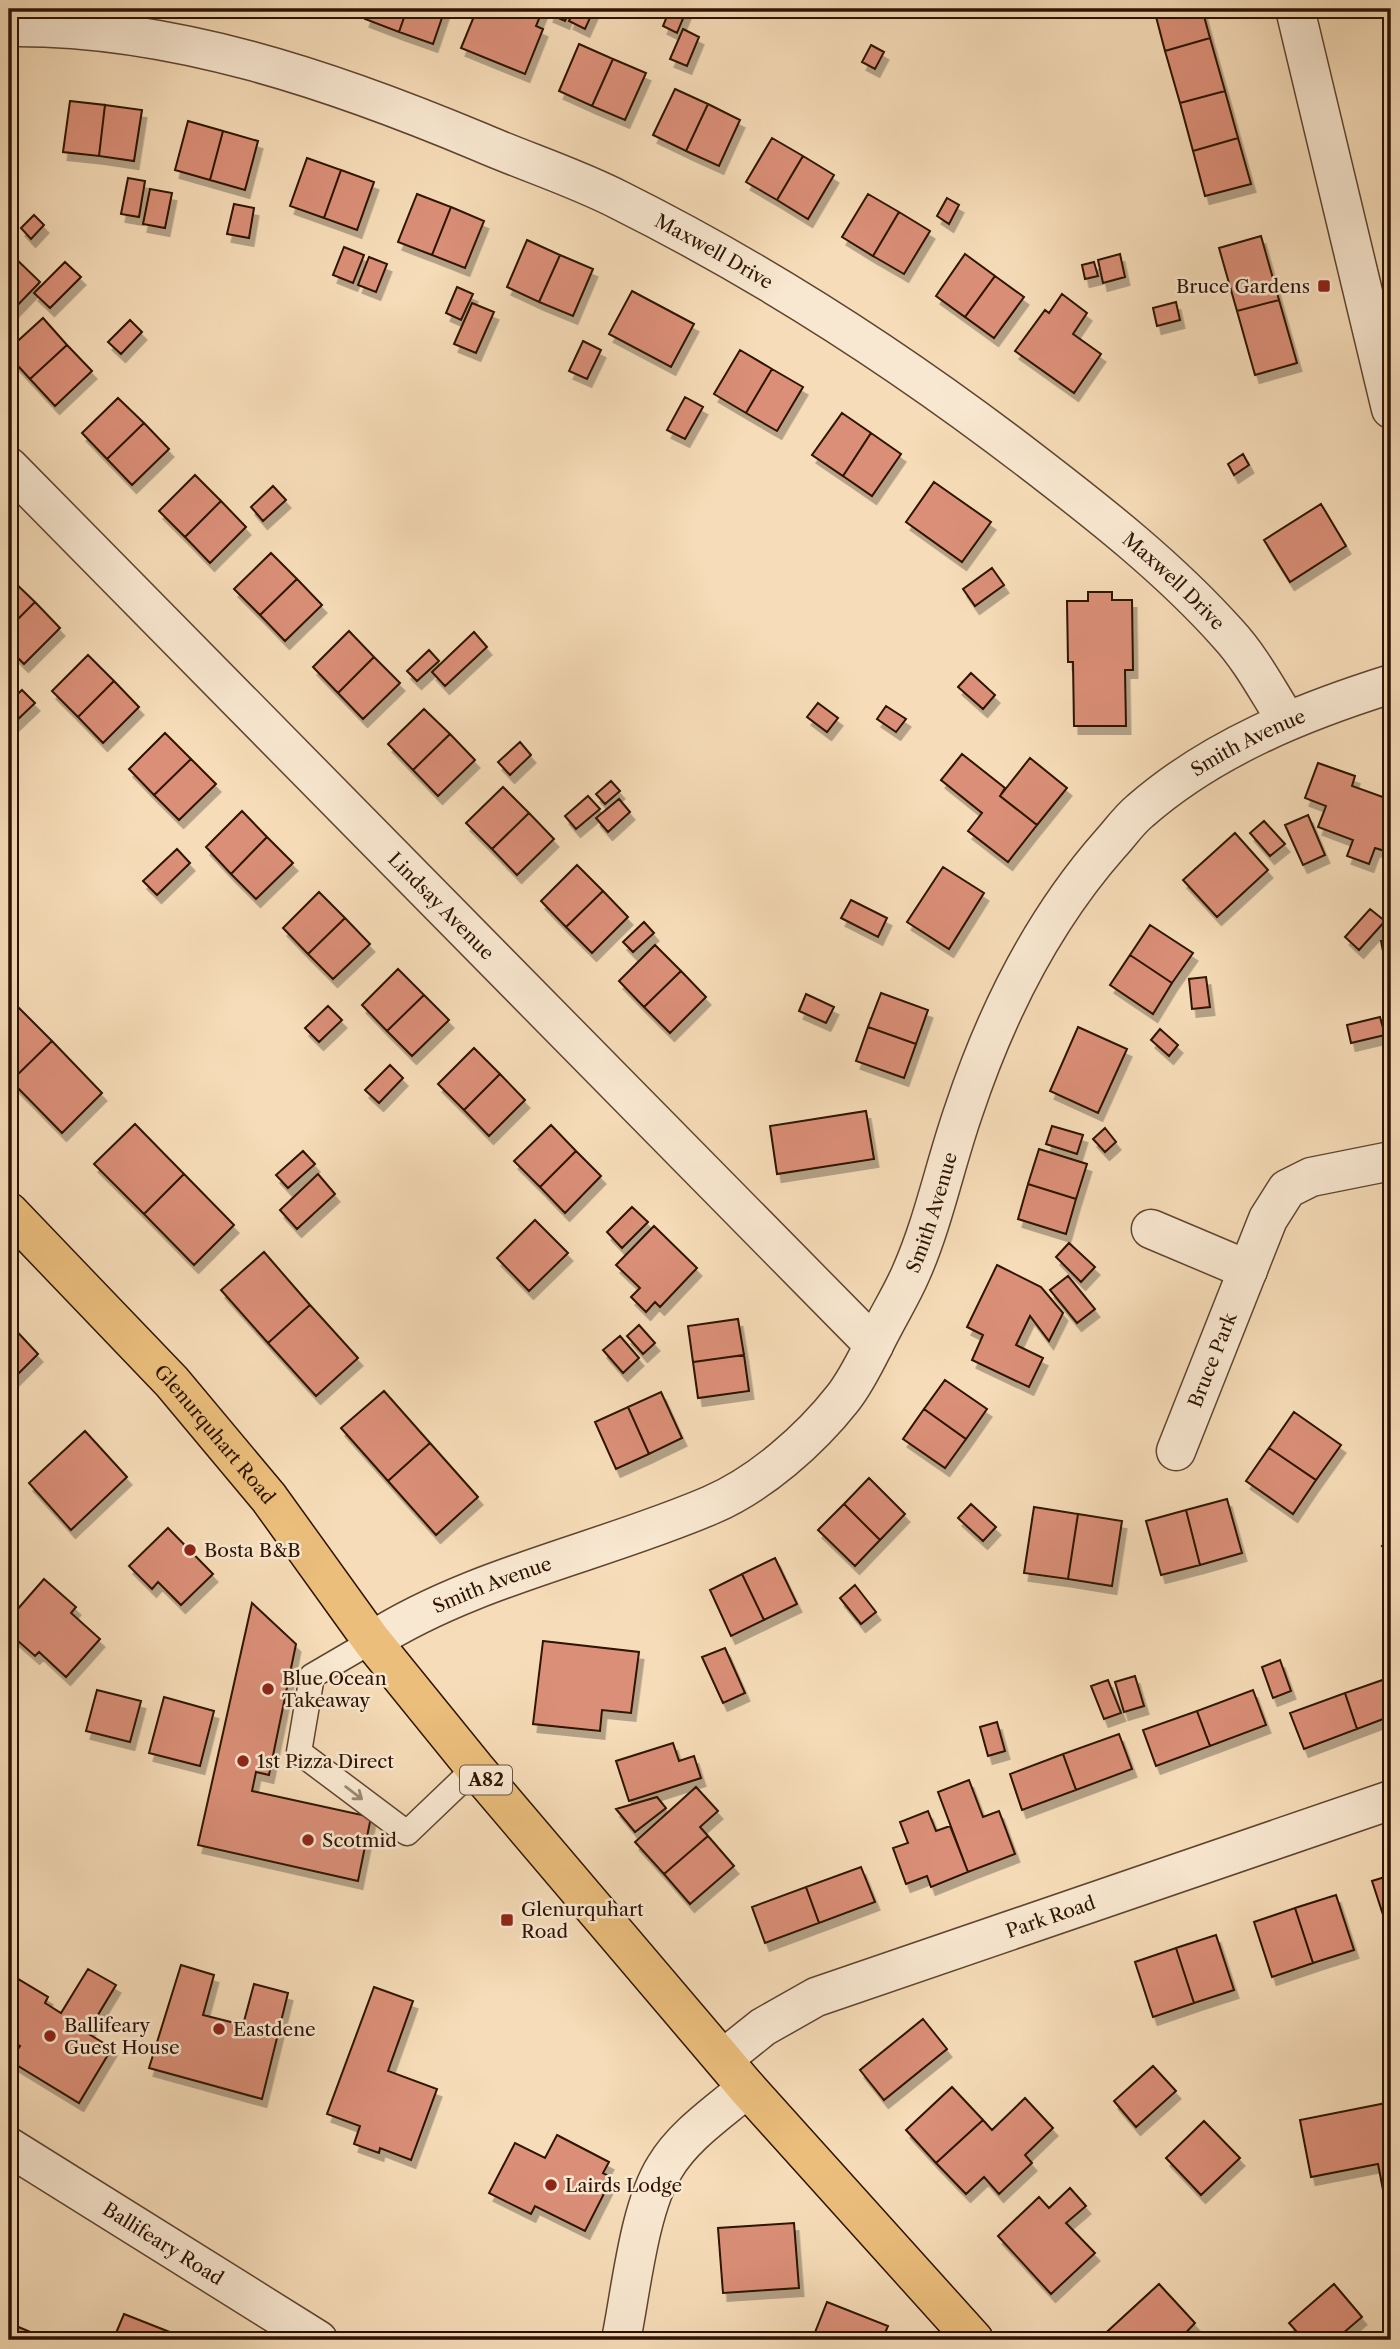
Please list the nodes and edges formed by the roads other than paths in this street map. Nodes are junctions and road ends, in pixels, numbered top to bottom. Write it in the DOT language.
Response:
graph roads {
  1 [pos="1295,9"];
  2 [pos="9,27"];
  3 [pos="1391,409"];
  4 [pos="9,467"];
  5 [pos="1391,684"];
  6 [pos="1287,721"];
  7 [pos="1391,1161"];
  8 [pos="9,1212"];
  9 [pos="1151,1228"];
  10 [pos="1248,1270"];
  11 [pos="874,1345"];
  12 [pos="1176,1451"];
  13 [pos="372,1641"];
  14 [pos="475,1768"];
  15 [pos="1391,1800"];
  16 [pos="723,2059"];
  17 [pos="747,2088"];
  18 [pos="9,2147"];
  19 [pos="318,2340"];
  20 [pos="621,2340"];
  21 [pos="974,2340"];
  1 -- 3 [label="street"];
  2 -- 6 [label="street, Maxwell Drive"];
  4 -- 11 [label="street, Lindsay Avenue"];
  5 -- 6 [label="street, Smith Avenue"];
  6 -- 11 [label="street, Smith Avenue"];
  7 -- 10 [label="street, Bruce Park"];
  8 -- 13 [label="highway, Glenurquhart Road / A82"];
  9 -- 10 [label="street"];
  10 -- 12 [label="street, Bruce Park"];
  11 -- 13 [label="street, Smith Avenue"];
  13 -- 14 [label="highway, Glenurquhart Road / A82"];
  13 -- 14 [label="lane, one-way"];
  14 -- 16 [label="highway, Glenurquhart Road / A82"];
  15 -- 16 [label="street, Park Road"];
  16 -- 17 [label="highway, Glenurquhart Road / A82"];
  17 -- 20 [label="street"];
  17 -- 21 [label="highway, Glenurquhart Road / A82"];
  18 -- 19 [label="street, Ballifeary Road"];
}
